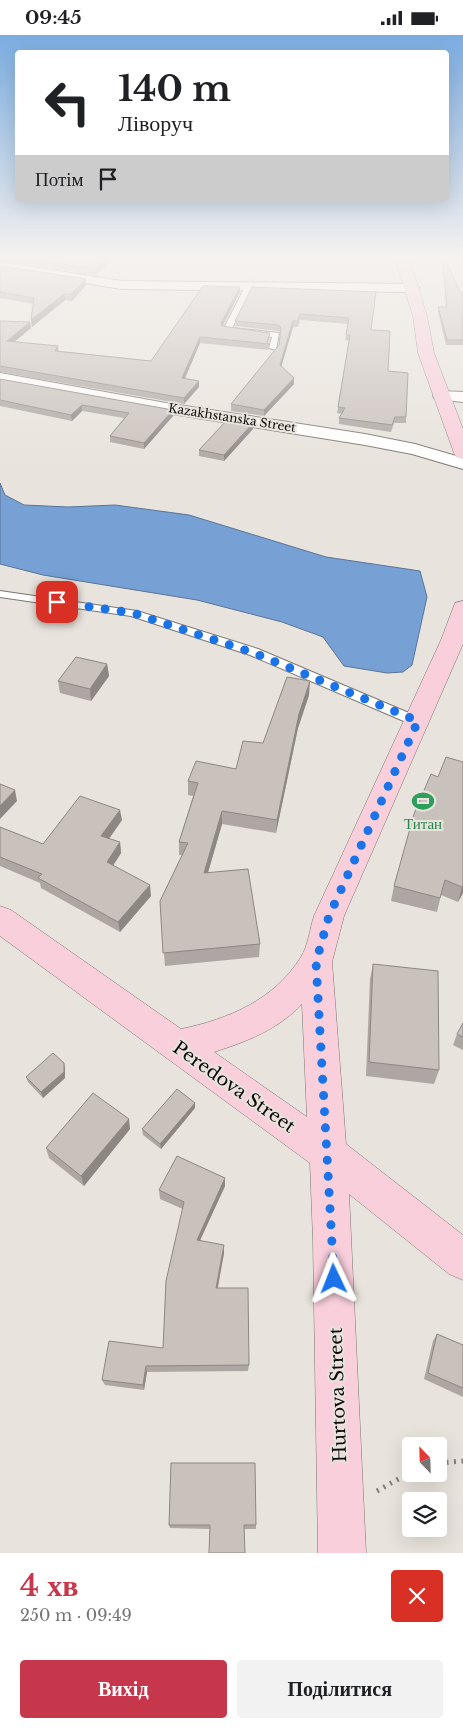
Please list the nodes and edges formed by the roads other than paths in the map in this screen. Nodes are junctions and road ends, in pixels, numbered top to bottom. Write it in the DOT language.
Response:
graph roads {
  1 [pos="228,329"];
  2 [pos="421,329"];
  3 [pos="273,348"];
  4 [pos="0,378"];
  5 [pos="441,396"];
  6 [pos="463,397"];
  7 [pos="463,453"];
  8 [pos="463,464"];
  9 [pos="0,594"];
  10 [pos="463,608"];
  11 [pos="418,721"];
  12 [pos="0,919"];
  13 [pos="316,962"];
  14 [pos="176,1047"];
  15 [pos="327,1153"];
  16 [pos="463,1260"];
  17 [pos="342,1553"];
  1 -- 3 [label="lane"];
  2 -- 5 [label="street"];
  4 -- 8 [label="street, Kazakhstanska Street"];
  5 -- 6 [label="street"];
  5 -- 7 [label="street"];
  9 -- 11 [label="lane"];
  10 -- 11 [label="street, Hurtova Street"];
  11 -- 13 [label="street, Hurtova Street"];
  12 -- 14 [label="street, Peredova Street"];
  13 -- 14 [label="street"];
  13 -- 15 [label="street, Hurtova Street"];
  14 -- 15 [label="street, Peredova Street"];
  15 -- 16 [label="street, Peredova Street"];
  15 -- 17 [label="street, Hurtova Street"];
}
